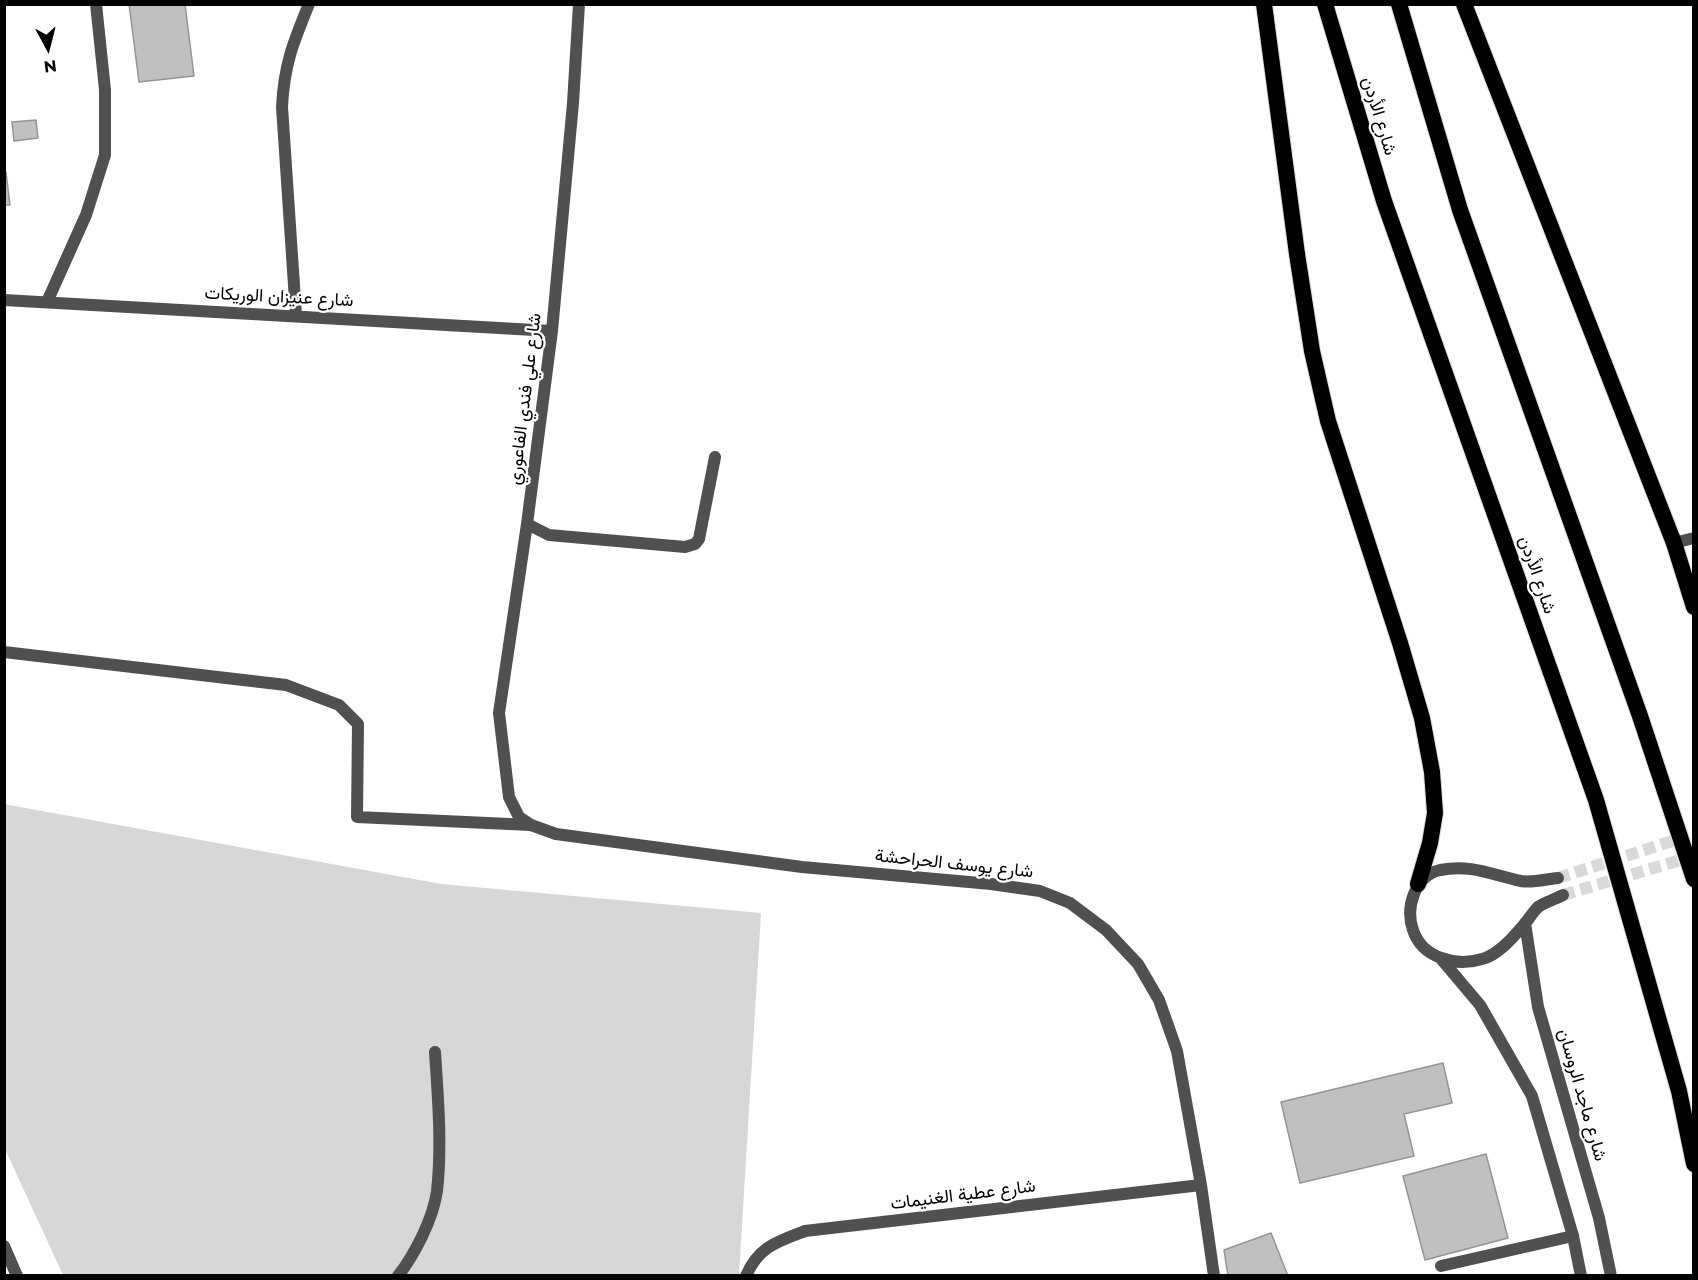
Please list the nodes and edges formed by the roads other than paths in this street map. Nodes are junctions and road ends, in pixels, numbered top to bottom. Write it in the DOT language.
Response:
graph roads {
  1 [pos="96,4"];
  2 [pos="309,4"];
  3 [pos="579,4"];
  4 [pos="1264,4"];
  5 [pos="1325,4"];
  6 [pos="1399,4"];
  7 [pos="1464,4"];
  8 [pos="4,300"];
  9 [pos="47,302"];
  10 [pos="296,315"];
  11 [pos="552,331"];
  12 [pos="715,457"];
  13 [pos="527,524"];
  14 [pos="1694,538"];
  15 [pos="1674,543"];
  16 [pos="1694,607"];
  17 [pos="4,652"];
  18 [pos="531,825"];
  19 [pos="1558,878"];
  20 [pos="1694,879"];
  21 [pos="1418,884"];
  22 [pos="1563,895"];
  23 [pos="1525,923"];
  24 [pos="1442,960"];
  25 [pos="435,1052"];
  26 [pos="1694,1164"];
  27 [pos="1201,1185"];
  28 [pos="1573,1236"];
  29 [pos="4,1246"];
  30 [pos="1441,1266"];
  31 [pos="17,1275"];
  32 [pos="398,1275"];
  33 [pos="746,1275"];
  34 [pos="1214,1275"];
  35 [pos="1581,1275"];
  36 [pos="1611,1275"];
  1 -- 9 [label="street"];
  2 -- 10 [label="street"];
  3 -- 11 [label="street, شارع علي فندي الفاعوري"];
  4 -- 21 [label="highway"];
  5 -- 26 [label="highway, شارع الأردن"];
  6 -- 20 [label="highway"];
  7 -- 15 [label="highway"];
  8 -- 9 [label="street, شارع عنيزان الوريكات"];
  9 -- 10 [label="street, شارع عنيزان الوريكات"];
  10 -- 11 [label="street, شارع عنيزان الوريكات"];
  11 -- 13 [label="street, شارع علي فندي الفاعوري"];
  12 -- 13 [label="street"];
  13 -- 18 [label="street, شارع علي فندي الفاعوري"];
  14 -- 15 [label="street"];
  15 -- 16 [label="highway"];
  17 -- 18 [label="street"];
  18 -- 27 [label="street, شارع يوسف الحراحشة"];
  19 -- 21 [label="street"];
  21 -- 24 [label="street"];
  22 -- 23 [label="street"];
  23 -- 24 [label="street"];
  23 -- 36 [label="street, شارع ماجد الروسان"];
  24 -- 28 [label="street"];
  25 -- 32 [label="street"];
  27 -- 33 [label="street, شارع عطية الغنيمات"];
  27 -- 34 [label="street, شارع يوسف الحراحشة"];
  28 -- 30 [label="street"];
  28 -- 35 [label="street"];
  29 -- 31 [label="street"];
}
